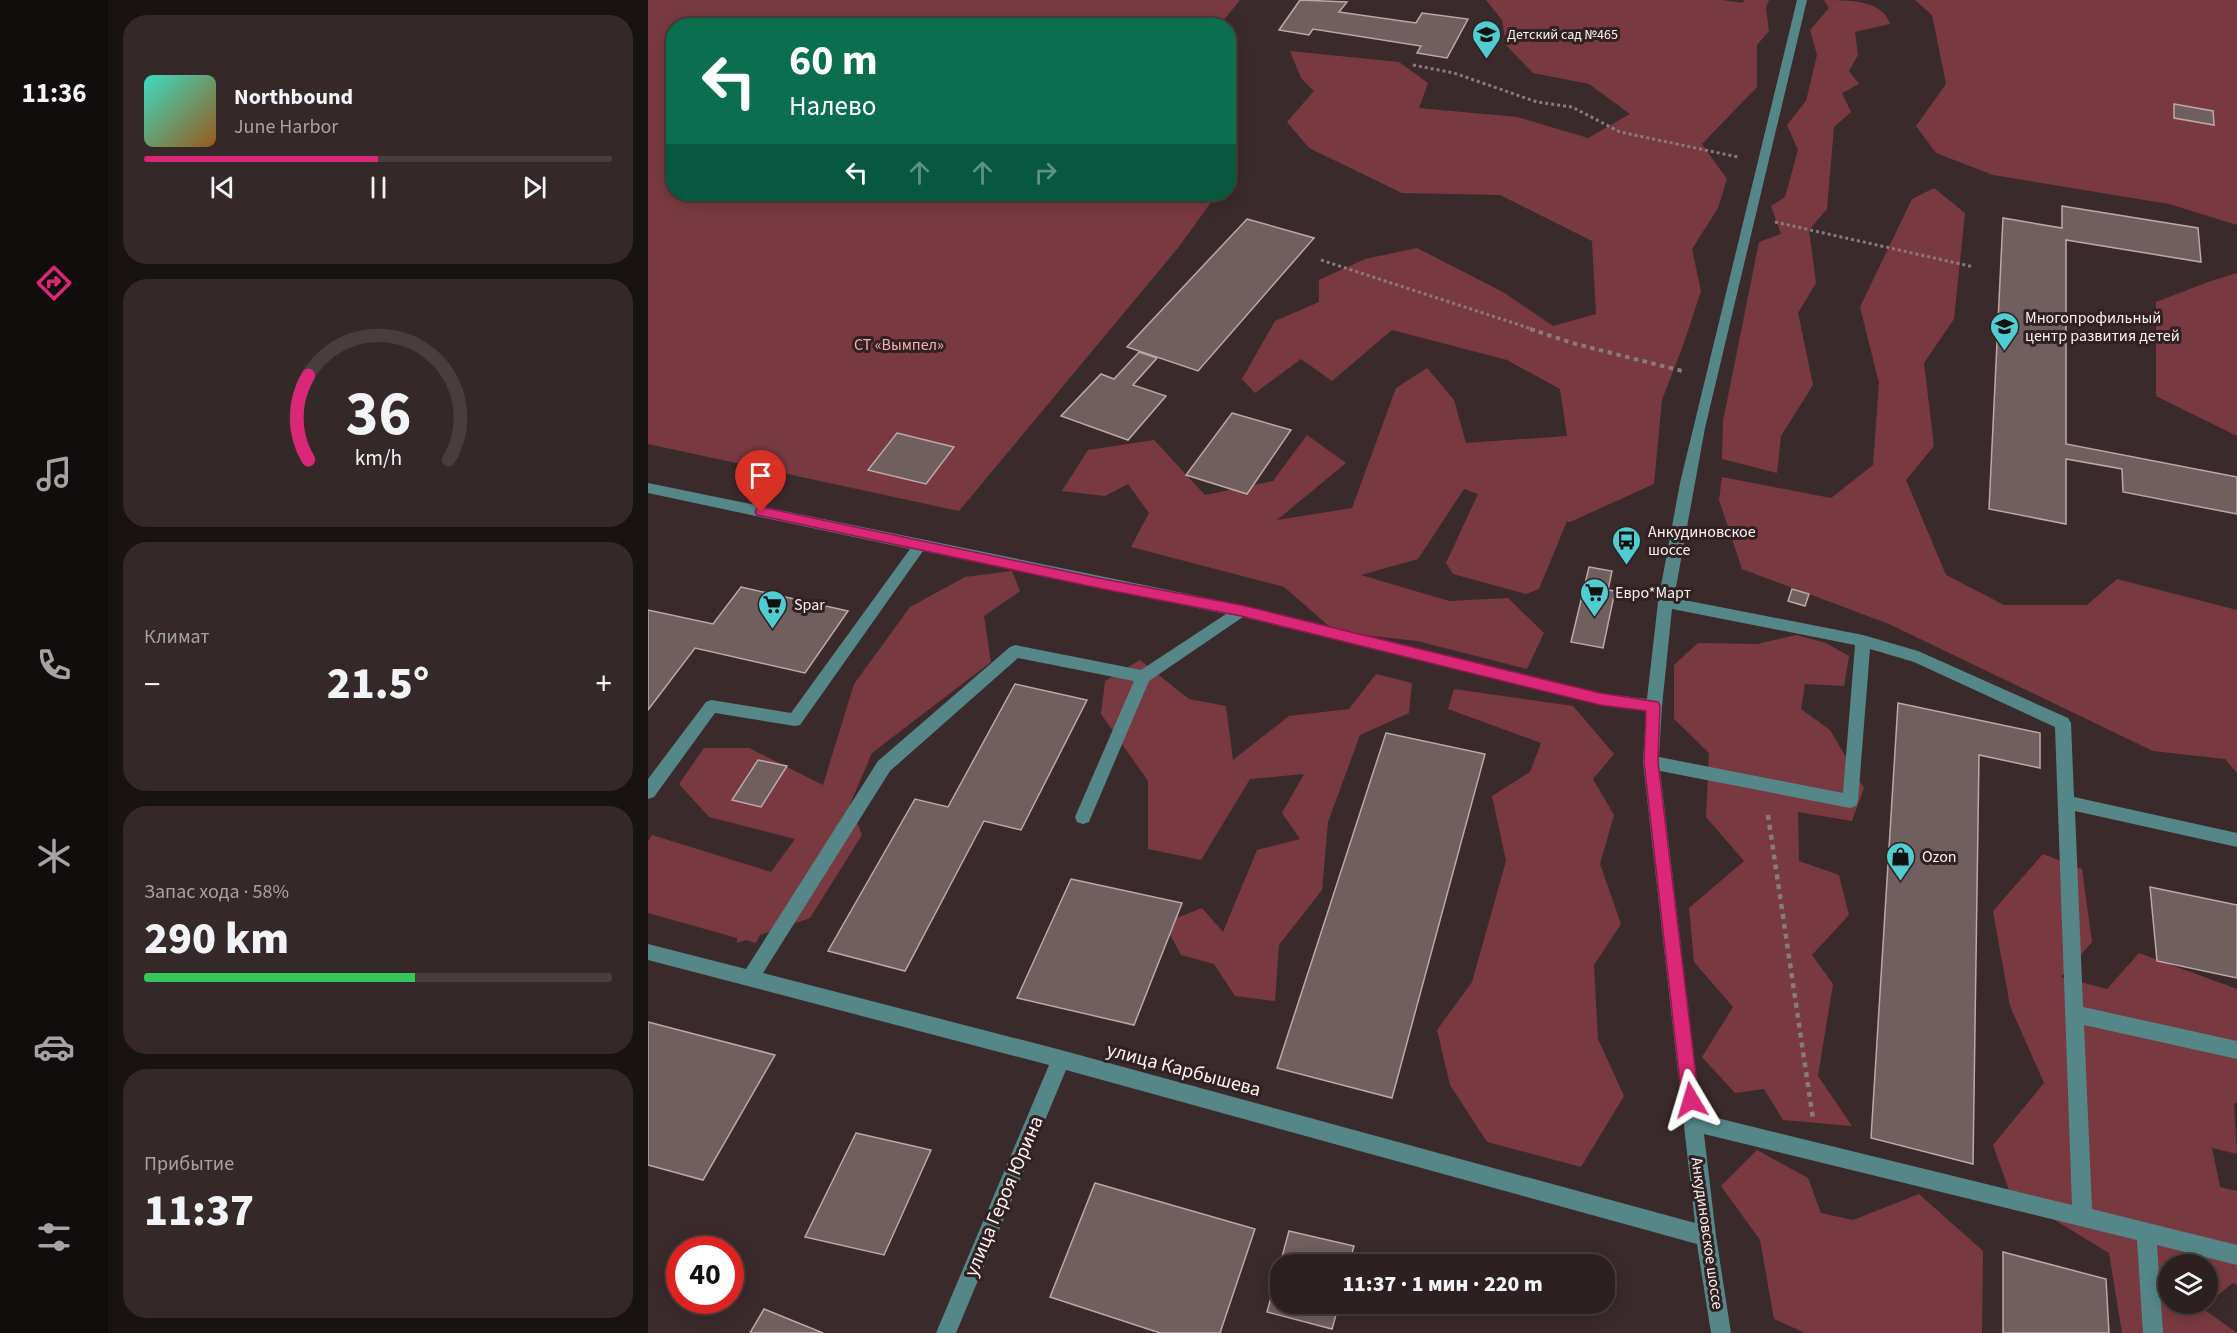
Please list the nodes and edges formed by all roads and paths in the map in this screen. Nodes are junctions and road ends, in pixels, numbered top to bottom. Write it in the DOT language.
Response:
graph roads {
  1 [pos="1802,0"];
  2 [pos="1413,65"];
  3 [pos="1742,158"];
  4 [pos="1749,216"];
  5 [pos="1321,260"];
  6 [pos="1974,267"];
  7 [pos="1710,378"];
  8 [pos="648,488"];
  9 [pos="920,545"];
  10 [pos="1665,602"];
  11 [pos="1241,611"];
  12 [pos="1863,641"];
  13 [pos="1143,677"];
  14 [pos="1653,706"];
  15 [pos="1651,762"];
  16 [pos="1763,784"];
  17 [pos="648,792"];
  18 [pos="2066,802"];
  19 [pos="1083,817"];
  20 [pos="2237,840"];
  21 [pos="648,952"];
  22 [pos="750,978"];
  23 [pos="2074,1014"];
  24 [pos="2237,1050"];
  25 [pos="1061,1059"];
  26 [pos="1694,1122"];
  27 [pos="1818,1153"];
  28 [pos="2082,1218"];
  29 [pos="2146,1233"];
  30 [pos="1707,1236"];
  31 [pos="2237,1256"];
  32 [pos="946,1333"];
  33 [pos="1721,1333"];
  34 [pos="2153,1333"];
  1 -- 4 [label="street, Анкудиновское шоссе"];
  2 -- 3 [label="path"];
  4 -- 6 [label="path"];
  4 -- 7 [label="street, Анкудиновское шоссе"];
  5 -- 7 [label="path"];
  7 -- 10 [label="street, Анкудиновское шоссе"];
  8 -- 9 [label="street"];
  9 -- 11 [label="street"];
  9 -- 17 [label="street"];
  10 -- 12 [label="street"];
  10 -- 14 [label="street, Анкудиновское шоссе"];
  11 -- 13 [label="street"];
  11 -- 14 [label="street"];
  12 -- 16 [label="street"];
  12 -- 18 [label="street"];
  13 -- 19 [label="street"];
  13 -- 22 [label="street"];
  14 -- 15 [label="street, Анкудиновское шоссе"];
  15 -- 16 [label="street"];
  15 -- 26 [label="street, Анкудиновское шоссе"];
  16 -- 27 [label="path"];
  18 -- 20 [label="street"];
  18 -- 23 [label="street"];
  21 -- 22 [label="street, улица Карбышева"];
  22 -- 25 [label="street, улица Карбышева"];
  23 -- 24 [label="street"];
  23 -- 28 [label="street"];
  25 -- 30 [label="street, улица Карбышева"];
  25 -- 32 [label="street, улица Героя Юрина"];
  26 -- 27 [label="street"];
  26 -- 30 [label="street, Анкудиновское шоссе"];
  27 -- 28 [label="street"];
  28 -- 29 [label="street"];
  29 -- 31 [label="street"];
  29 -- 34 [label="street"];
  30 -- 33 [label="street, Анкудиновское шоссе"];
}
